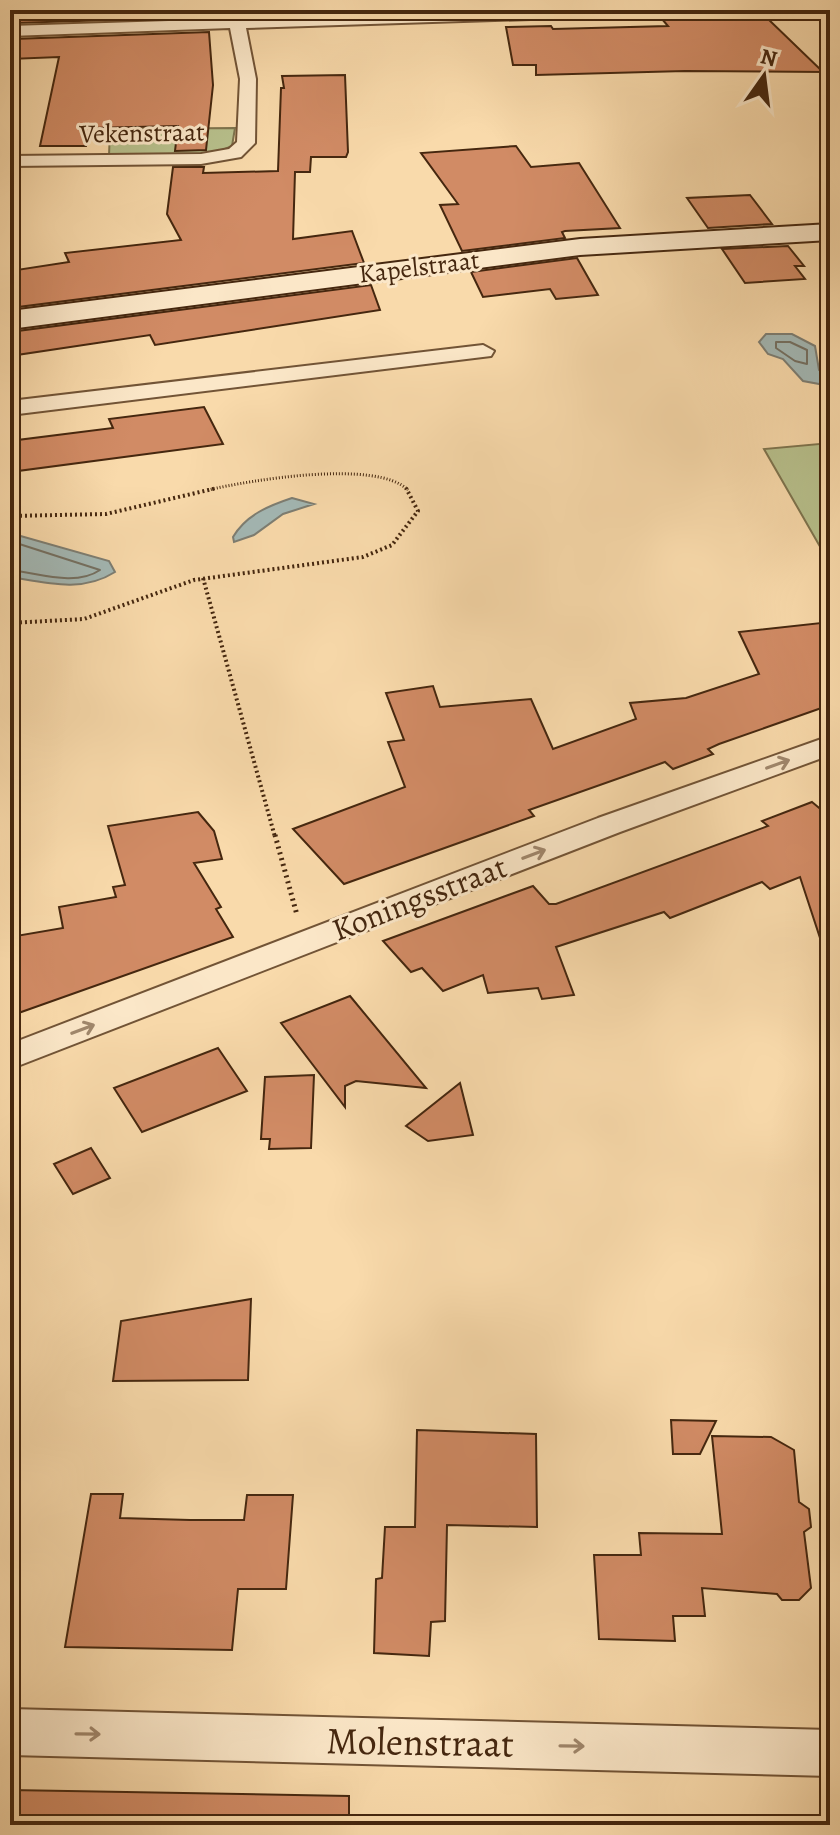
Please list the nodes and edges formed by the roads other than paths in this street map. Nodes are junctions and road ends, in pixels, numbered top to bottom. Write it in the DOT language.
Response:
graph roads {
  1 [pos="655,10"];
  2 [pos="304,15"];
  3 [pos="237,23"];
  4 [pos="10,31"];
  5 [pos="10,161"];
  6 [pos="830,232"];
  7 [pos="10,320"];
  8 [pos="483,351"];
  9 [pos="10,408"];
  10 [pos="830,745"];
  11 [pos="10,1057"];
  12 [pos="10,1732"];
  13 [pos="830,1753"];
  1 -- 2 [label="street"];
  2 -- 3 [label="street"];
  3 -- 4 [label="street"];
  3 -- 5 [label="street, Vekenstraat"];
  6 -- 7 [label="main road, Kapelstraat"];
  8 -- 9 [label="street"];
  11 -- 10 [label="street, Koningsstraat, one-way"];
  12 -- 13 [label="street, Molenstraat, one-way"];
}
